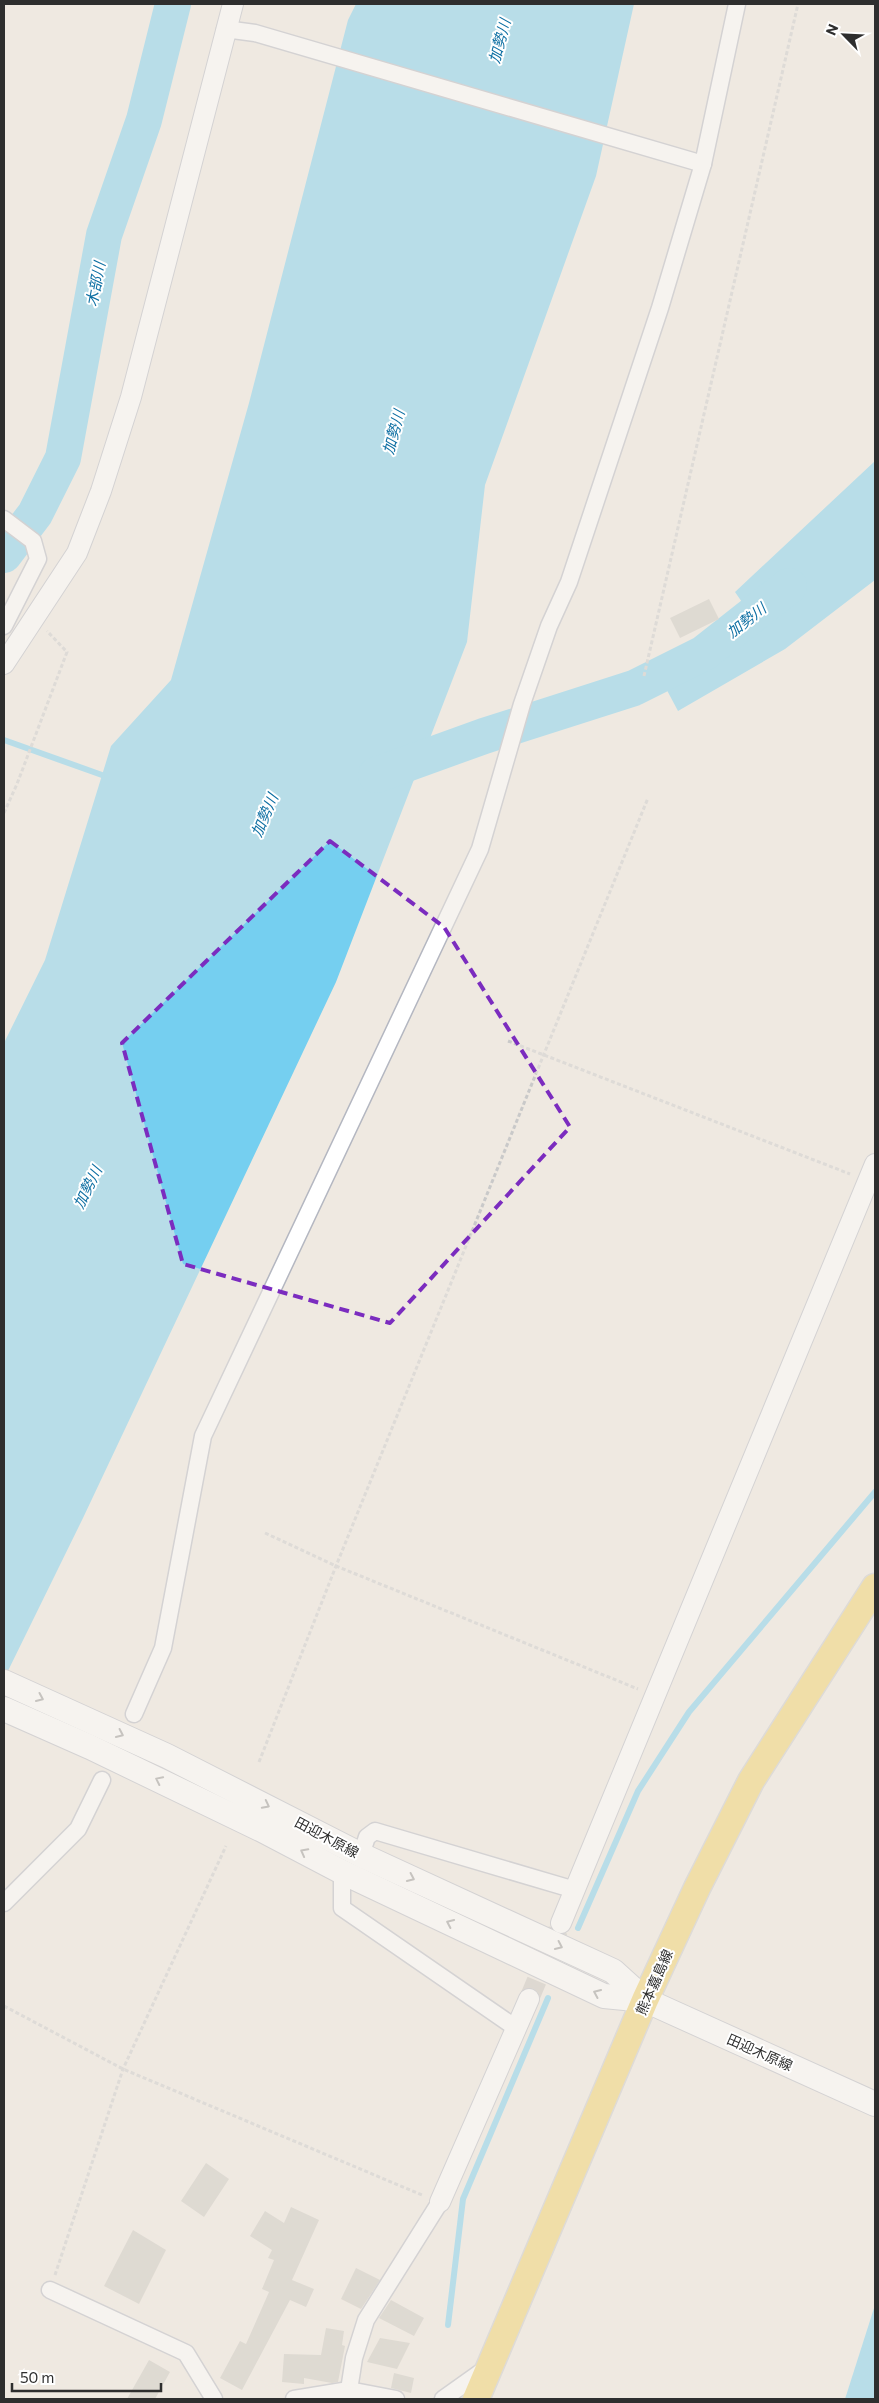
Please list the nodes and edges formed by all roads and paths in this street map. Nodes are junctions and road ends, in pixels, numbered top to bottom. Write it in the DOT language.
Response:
graph roads {
  1 [pos="233,4"];
  2 [pos="737,4"];
  3 [pos="798,4"];
  4 [pos="225,29"];
  5 [pos="703,164"];
  6 [pos="4,519"];
  7 [pos="32,622"];
  8 [pos="4,626"];
  9 [pos="4,664"];
  10 [pos="644,676"];
  11 [pos="648,798"];
  12 [pos="4,813"];
  13 [pos="508,1041"];
  14 [pos="544,1054"];
  15 [pos="872,1173"];
  16 [pos="265,1533"];
  17 [pos="336,1566"];
  18 [pos="875,1587"];
  19 [pos="4,1682"];
  20 [pos="656,1696"];
  21 [pos="4,1709"];
  22 [pos="134,1714"];
  23 [pos="259,1762"];
  24 [pos="102,1780"];
  25 [pos="226,1846"];
  26 [pos="361,1855"];
  27 [pos="342,1872"];
  28 [pos="575,1890"];
  29 [pos="4,1903"];
  30 [pos="561,1923"];
  31 [pos="529,1999"];
  32 [pos="645,2000"];
  33 [pos="4,2006"];
  34 [pos="516,2028"];
  35 [pos="123,2069"];
  36 [pos="875,2104"];
  37 [pos="440,2202"];
  38 [pos="50,2290"];
  39 [pos="492,2364"];
  40 [pos="349,2390"];
  41 [pos="214,2399"];
  42 [pos="294,2399"];
  43 [pos="396,2399"];
  44 [pos="443,2399"];
  45 [pos="476,2399"];
  1 -- 4 [label="street"];
  2 -- 5 [label="street"];
  3 -- 10 [label="path"];
  4 -- 5 [label="street"];
  4 -- 7 [label="street"];
  5 -- 22 [label="street"];
  6 -- 8 [label="street"];
  7 -- 9 [label="street"];
  7 -- 12 [label="path"];
  11 -- 14 [label="path"];
  13 -- 14 [label="path"];
  14 -- 15 [label="path"];
  14 -- 17 [label="path"];
  15 -- 20 [label="street"];
  16 -- 17 [label="path"];
  17 -- 20 [label="path"];
  17 -- 23 [label="path"];
  18 -- 32 [label="main road, 熊本嘉島線"];
  19 -- 26 [label="main road, 田迎木原線, one-way"];
  20 -- 28 [label="street"];
  27 -- 21 [label="main road, 田迎木原線, one-way"];
  24 -- 29 [label="street"];
  25 -- 35 [label="path"];
  26 -- 28 [label="street"];
  26 -- 32 [label="main road, 田迎木原線, one-way"];
  32 -- 27 [label="main road, 田迎木原線, one-way"];
  27 -- 34 [label="street"];
  28 -- 30 [label="street"];
  31 -- 34 [label="street"];
  32 -- 36 [label="main road, 田迎木原線"];
  32 -- 39 [label="main road, 熊本嘉島線"];
  33 -- 35 [label="path"];
  34 -- 37 [label="street"];
  35 -- 37 [label="path"];
  35 -- 38 [label="path"];
  37 -- 40 [label="street"];
  38 -- 41 [label="street"];
  39 -- 44 [label="street"];
  39 -- 45 [label="main road, 熊本嘉島線"];
  40 -- 42 [label="street"];
  40 -- 43 [label="street"];
}
